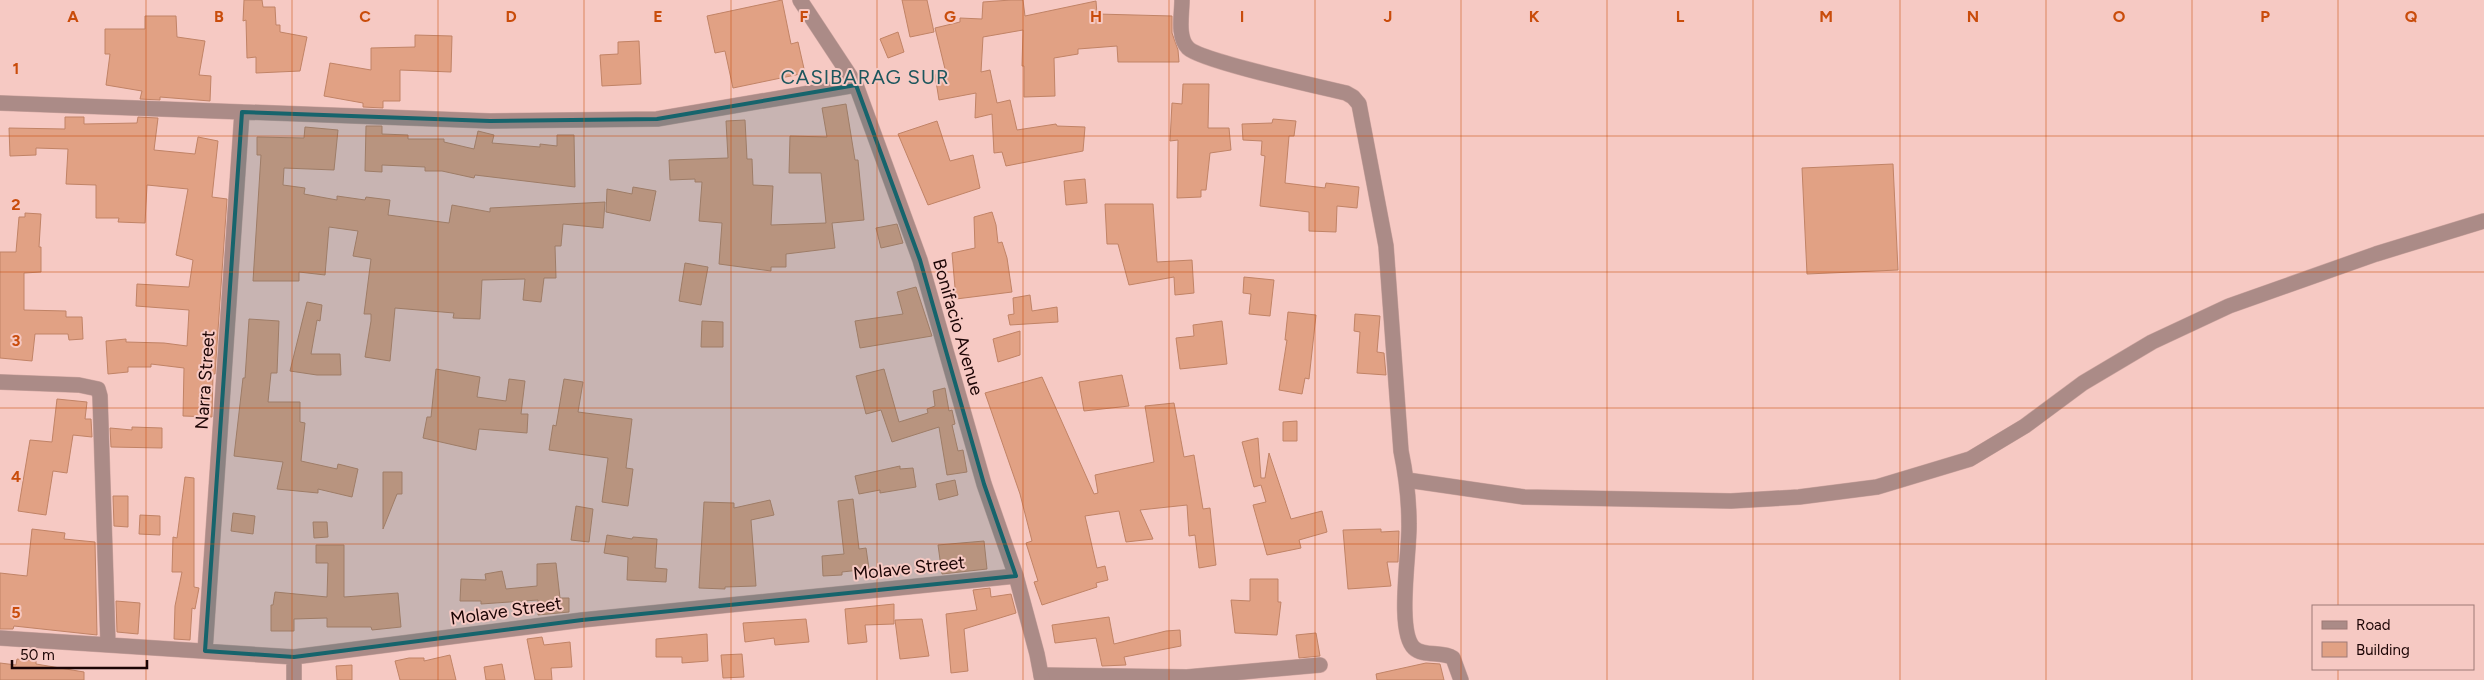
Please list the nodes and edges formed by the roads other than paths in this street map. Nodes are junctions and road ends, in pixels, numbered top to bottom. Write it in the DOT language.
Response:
graph roads {
  1 [pos="800,0"];
  2 [pos="1182,0"];
  3 [pos="856,84"];
  4 [pos="0,104"];
  5 [pos="242,112"];
  6 [pos="2484,221"];
  7 [pos="0,382"];
  8 [pos="1407,480"];
  9 [pos="1016,576"];
  10 [pos="0,638"];
  11 [pos="108,644"];
  12 [pos="205,651"];
  13 [pos="294,657"];
  14 [pos="1320,666"];
  15 [pos="1042,678"];
  16 [pos="294,680"];
  17 [pos="1461,680"];
  1 -- 3 [label="street, Bonifacio Avenue"];
  2 -- 8 [label="street"];
  3 -- 5 [label="street"];
  3 -- 9 [label="street, Bonifacio Avenue"];
  4 -- 5 [label="street"];
  5 -- 12 [label="street, Narra Street"];
  6 -- 8 [label="street"];
  7 -- 11 [label="street"];
  8 -- 17 [label="street"];
  9 -- 13 [label="street, Molave Street"];
  9 -- 15 [label="street, Bonifacio Avenue"];
  10 -- 11 [label="street, Molave Street"];
  11 -- 12 [label="street, Molave Street"];
  12 -- 13 [label="street, Molave Street"];
  13 -- 16 [label="street"];
  14 -- 15 [label="street"];
}
